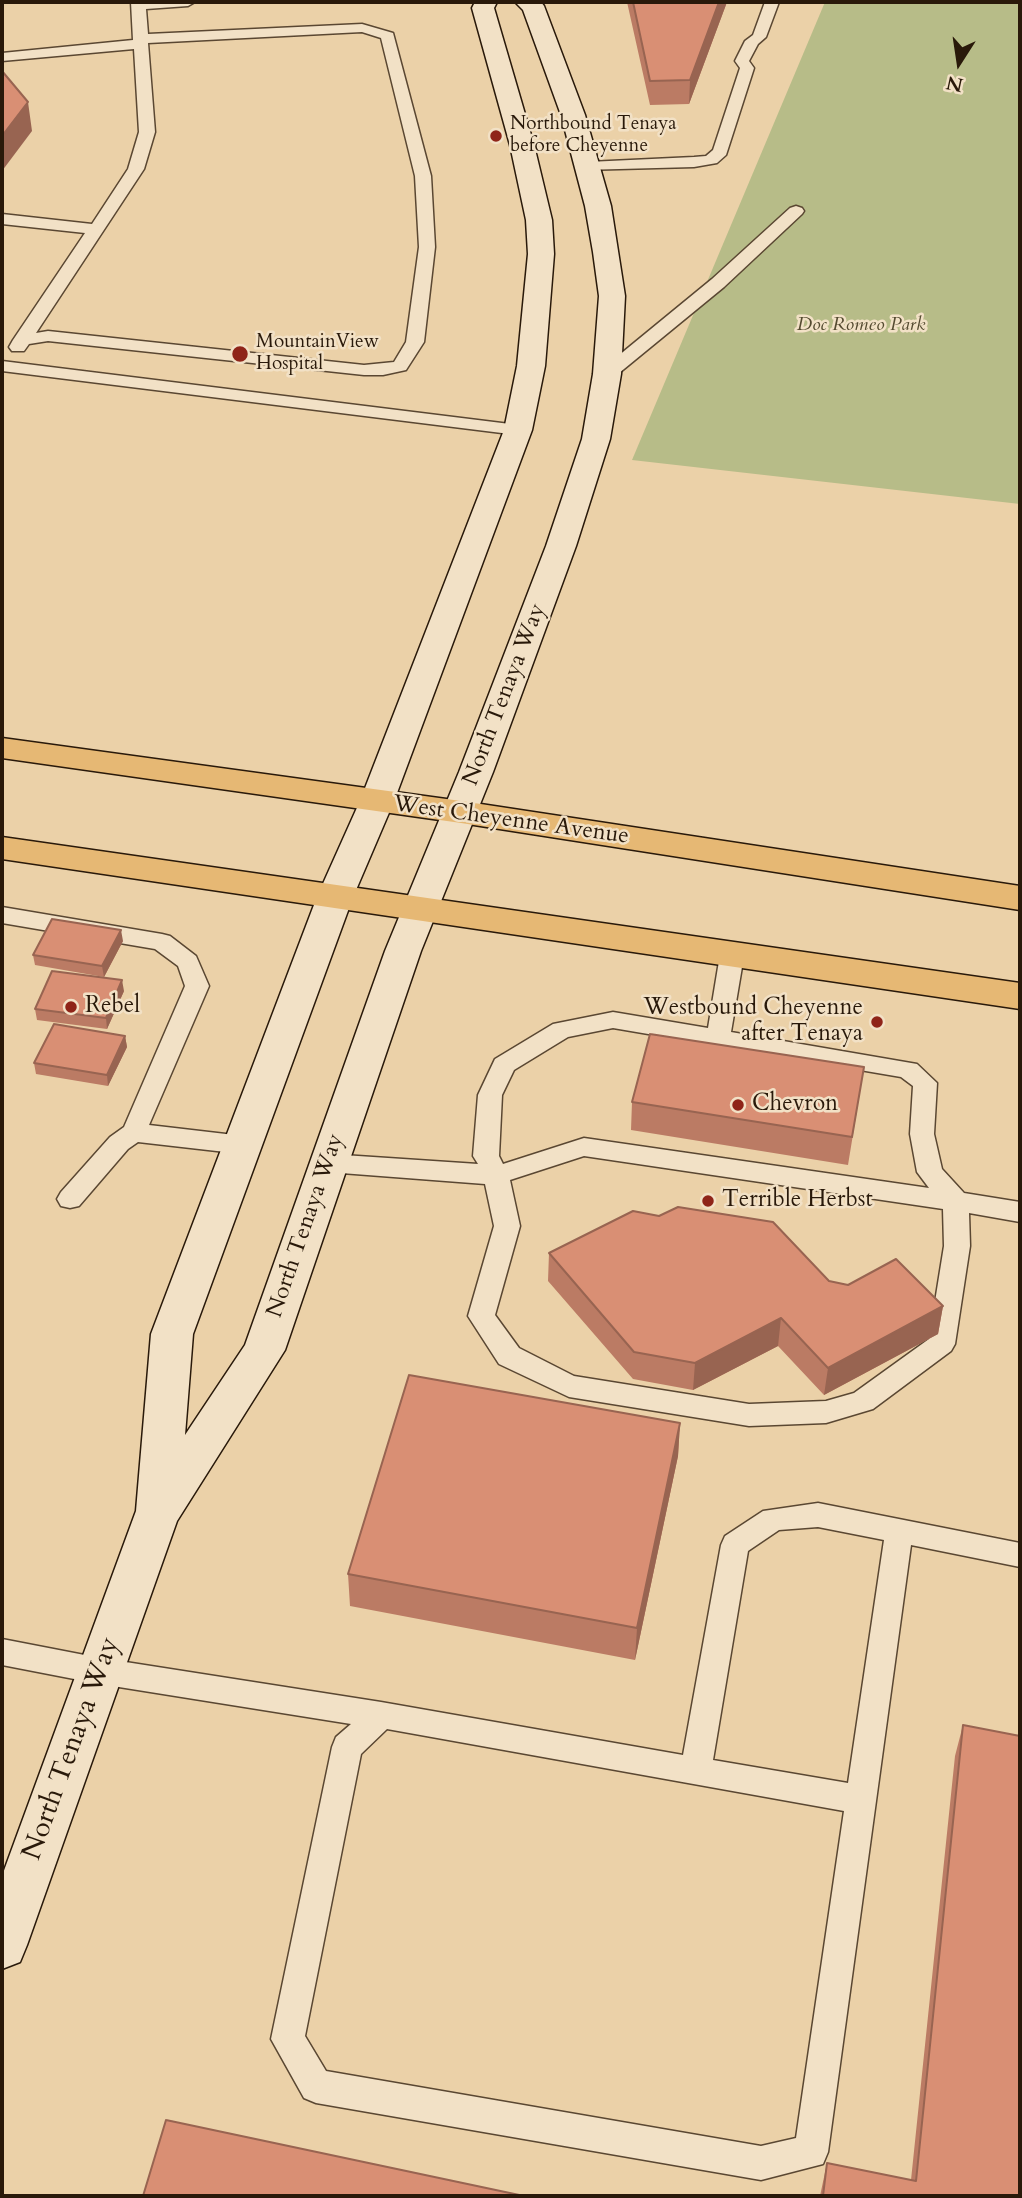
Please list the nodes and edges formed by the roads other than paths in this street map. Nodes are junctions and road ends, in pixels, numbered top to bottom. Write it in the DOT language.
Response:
graph roads {
  1 [pos="188,2"];
  2 [pos="486,2"];
  3 [pos="526,2"];
  4 [pos="772,2"];
  5 [pos="138,3"];
  6 [pos="141,41"];
  7 [pos="2,57"];
  8 [pos="588,167"];
  9 [pos="796,211"];
  10 [pos="2,219"];
  11 [pos="96,229"];
  12 [pos="22,340"];
  13 [pos="3,368"];
  14 [pos="607,373"];
  15 [pos="518,430"];
  16 [pos="2,748"];
  17 [pos="377,801"];
  18 [pos="461,812"];
  19 [pos="2,848"];
  20 [pos="335,897"];
  21 [pos="1020,898"];
  22 [pos="420,909"];
  23 [pos="2,915"];
  24 [pos="732,955"];
  25 [pos="1020,996"];
  26 [pos="718,1038"];
  27 [pos="134,1132"];
  28 [pos="243,1145"];
  29 [pos="328,1163"];
  30 [pos="496,1175"];
  31 [pos="70,1199"];
  32 [pos="956,1201"];
  33 [pos="1020,1212"];
  34 [pos="157,1514"];
  35 [pos="899,1532"];
  36 [pos="1020,1555"];
  37 [pos="2,1652"];
  38 [pos="100,1671"];
  39 [pos="382,1715"];
  40 [pos="696,1770"];
  41 [pos="862,1800"];
  42 [pos="2,1945"];
  1 -- 5 [label="lane"];
  2 -- 15 [label="main road, North Tenaya Way"];
  3 -- 8 [label="main road, North Tenaya Way"];
  4 -- 8 [label="lane"];
  5 -- 6 [label="lane"];
  6 -- 7 [label="lane"];
  6 -- 11 [label="lane"];
  6 -- 12 [label="lane"];
  8 -- 14 [label="main road, North Tenaya Way"];
  9 -- 14 [label="lane"];
  10 -- 11 [label="lane"];
  11 -- 12 [label="lane"];
  12 -- 13 [label="lane"];
  13 -- 15 [label="lane"];
  14 -- 18 [label="main road, North Tenaya Way"];
  15 -- 17 [label="main road, North Tenaya Way"];
  16 -- 17 [label="main road, West Cheyenne Avenue"];
  17 -- 18 [label="main road, West Cheyenne Avenue"];
  17 -- 20 [label="main road, North Tenaya Way"];
  18 -- 21 [label="main road, West Cheyenne Avenue"];
  18 -- 22 [label="main road, North Tenaya Way"];
  19 -- 20 [label="main road"];
  20 -- 22 [label="main road"];
  20 -- 28 [label="main road, North Tenaya Way"];
  22 -- 24 [label="main road"];
  22 -- 29 [label="main road, North Tenaya Way"];
  23 -- 27 [label="lane"];
  24 -- 25 [label="main road"];
  24 -- 26 [label="lane"];
  26 -- 30 [label="lane"];
  26 -- 32 [label="lane"];
  27 -- 28 [label="lane"];
  27 -- 31 [label="lane"];
  28 -- 34 [label="main road, North Tenaya Way"];
  29 -- 30 [label="lane"];
  29 -- 34 [label="main road, North Tenaya Way"];
  30 -- 32 [label="lane"];
  30 -- 32 [label="lane"];
  32 -- 33 [label="lane"];
  34 -- 38 [label="main road, North Tenaya Way"];
  35 -- 36 [label="lane"];
  35 -- 40 [label="lane"];
  35 -- 41 [label="lane"];
  37 -- 38 [label="lane"];
  38 -- 39 [label="lane"];
  38 -- 42 [label="main road, North Tenaya Way"];
  39 -- 40 [label="lane"];
  39 -- 41 [label="lane"];
  40 -- 41 [label="lane"];
}
